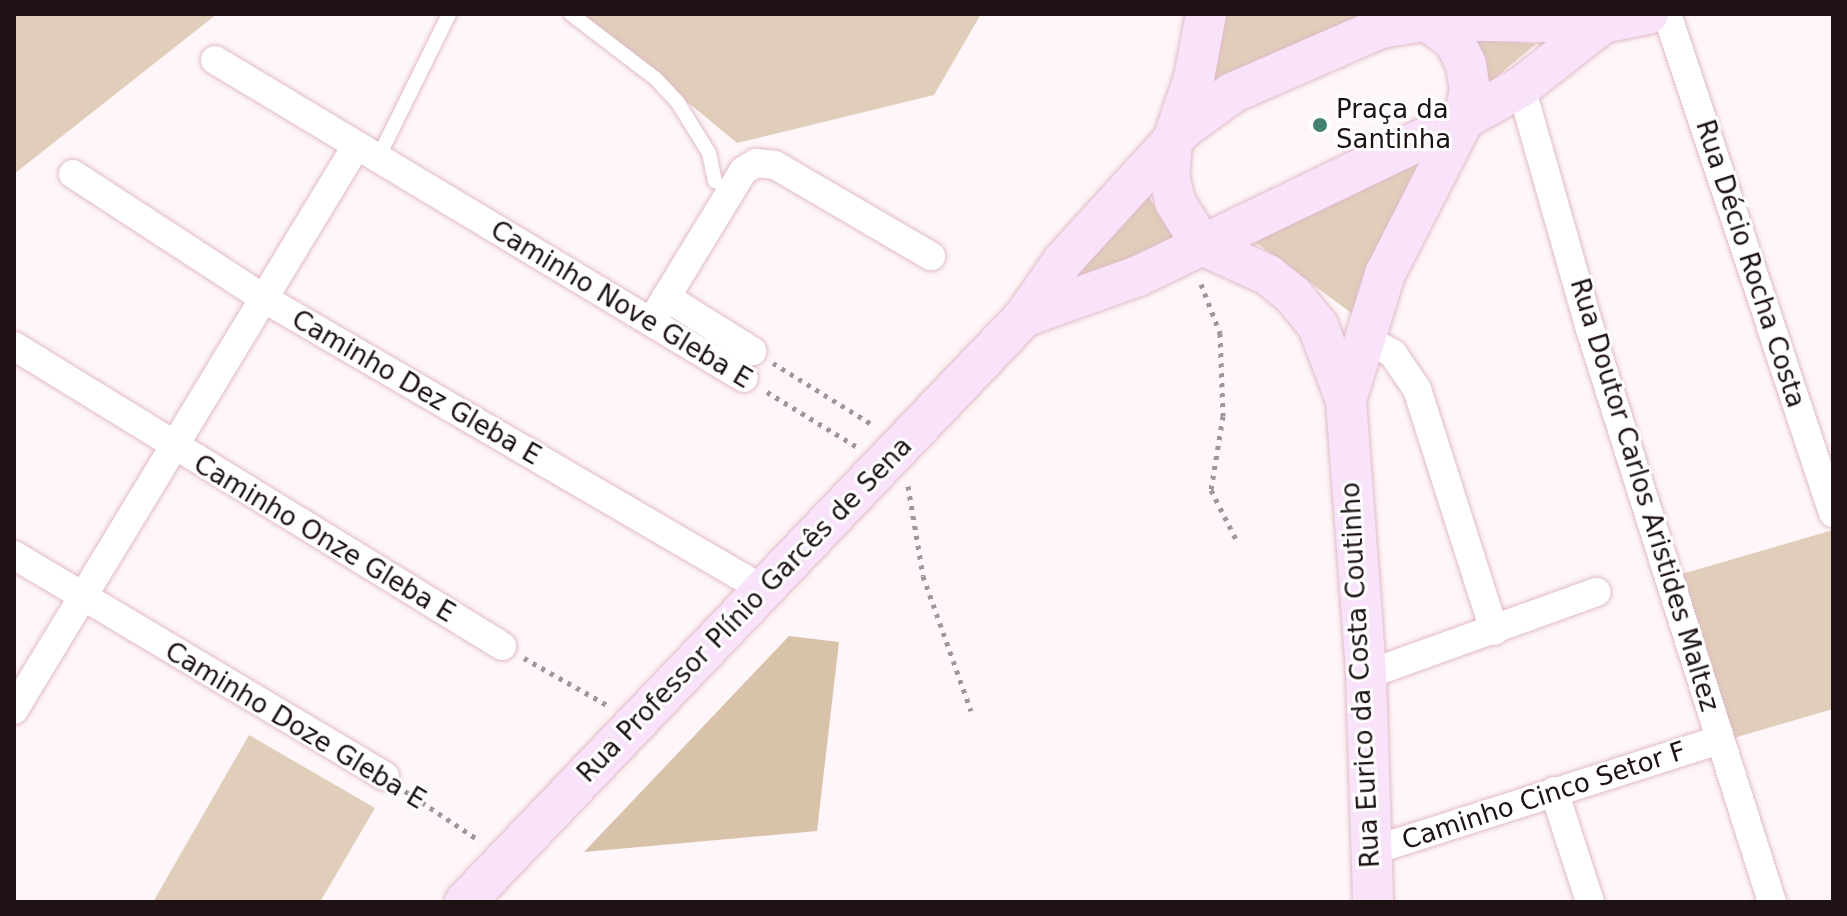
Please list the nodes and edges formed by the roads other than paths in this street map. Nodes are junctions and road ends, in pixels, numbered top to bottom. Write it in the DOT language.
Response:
graph roads {
  1 [pos="449,14"];
  2 [pos="571,14"];
  3 [pos="1206,14"];
  4 [pos="1648,14"];
  5 [pos="1667,14"];
  6 [pos="1422,17"];
  7 [pos="1603,23"];
  8 [pos="215,60"];
  9 [pos="1521,87"];
  10 [pos="1464,119"];
  11 [pos="1172,143"];
  12 [pos="366,154"];
  13 [pos="73,174"];
  14 [pos="715,181"];
  15 [pos="1190,251"];
  16 [pos="931,256"];
  17 [pos="666,297"];
  18 [pos="263,298"];
  19 [pos="1024,317"];
  20 [pos="651,322"];
  21 [pos="1364,337"];
  22 [pos="14,346"];
  23 [pos="752,351"];
  24 [pos="744,378"];
  25 [pos="1346,400"];
  26 [pos="173,448"];
  27 [pos="1833,513"];
  28 [pos="14,555"];
  29 [pos="766,591"];
  30 [pos="1596,592"];
  31 [pos="80,598"];
  32 [pos="1494,631"];
  33 [pos="502,646"];
  34 [pos="1366,675"];
  35 [pos="14,710"];
  36 [pos="1720,740"];
  37 [pos="385,776"];
  38 [pos="1554,791"];
  39 [pos="1368,852"];
  40 [pos="465,902"];
  41 [pos="1373,902"];
  42 [pos="1590,902"];
  43 [pos="1772,902"];
  1 -- 12 [label="lane"];
  2 -- 14 [label="lane"];
  3 -- 11 [label="main road, Rua Professor Plínio Garcês de Sena"];
  4 -- 7 [label="main road"];
  5 -- 27 [label="street, Rua Décio Rocha Costa"];
  6 -- 7 [label="main road"];
  6 -- 10 [label="main road"];
  6 -- 11 [label="main road, Rua Professor Plínio Garcês de Sena"];
  7 -- 9 [label="main road"];
  8 -- 12 [label="street, Caminho Nove Gleba E"];
  9 -- 10 [label="main road"];
  9 -- 36 [label="street, Rua Doutor Carlos Aristides Maltez"];
  10 -- 15 [label="main road, Rua Professor Plínio Garcês de Sena"];
  10 -- 21 [label="main road, Rua Eurico da Costa Coutinho"];
  11 -- 15 [label="main road, Rua Professor Plínio Garcês de Sena"];
  11 -- 19 [label="main road, Rua Professor Plínio Garcês de Sena"];
  12 -- 18 [label="street"];
  12 -- 20 [label="street, Caminho Nove Gleba E"];
  13 -- 18 [label="street, Caminho Dez Gleba E"];
  15 -- 19 [label="main road, Rua Professor Plínio Garcês de Sena"];
  15 -- 25 [label="main road, Rua Eurico da Costa Coutinho"];
  16 -- 17 [label="street"];
  17 -- 20 [label="street"];
  17 -- 23 [label="street, Caminho Nove Gleba E"];
  18 -- 26 [label="street"];
  18 -- 29 [label="street, Caminho Dez Gleba E"];
  19 -- 29 [label="main road, Rua Professor Plínio Garcês de Sena"];
  20 -- 24 [label="street, Caminho Nove Gleba E"];
  21 -- 25 [label="main road, Rua Eurico da Costa Coutinho"];
  21 -- 32 [label="street"];
  22 -- 26 [label="street, Caminho Onze Gleba E"];
  25 -- 34 [label="main road, Rua Eurico da Costa Coutinho"];
  26 -- 31 [label="street"];
  26 -- 33 [label="street, Caminho Onze Gleba E"];
  28 -- 31 [label="street, Caminho Doze Gleba E"];
  29 -- 40 [label="main road, Rua Professor Plínio Garcês de Sena"];
  30 -- 32 [label="street"];
  31 -- 35 [label="street"];
  31 -- 37 [label="street, Caminho Doze Gleba E"];
  32 -- 34 [label="street"];
  34 -- 39 [label="main road, Rua Eurico da Costa Coutinho"];
  36 -- 38 [label="street, Caminho Cinco Setor F"];
  36 -- 43 [label="street, Rua Doutor Carlos Aristides Maltez"];
  38 -- 39 [label="street, Caminho Cinco Setor F"];
  38 -- 42 [label="street"];
  39 -- 41 [label="main road, Rua Eurico da Costa Coutinho"];
}
